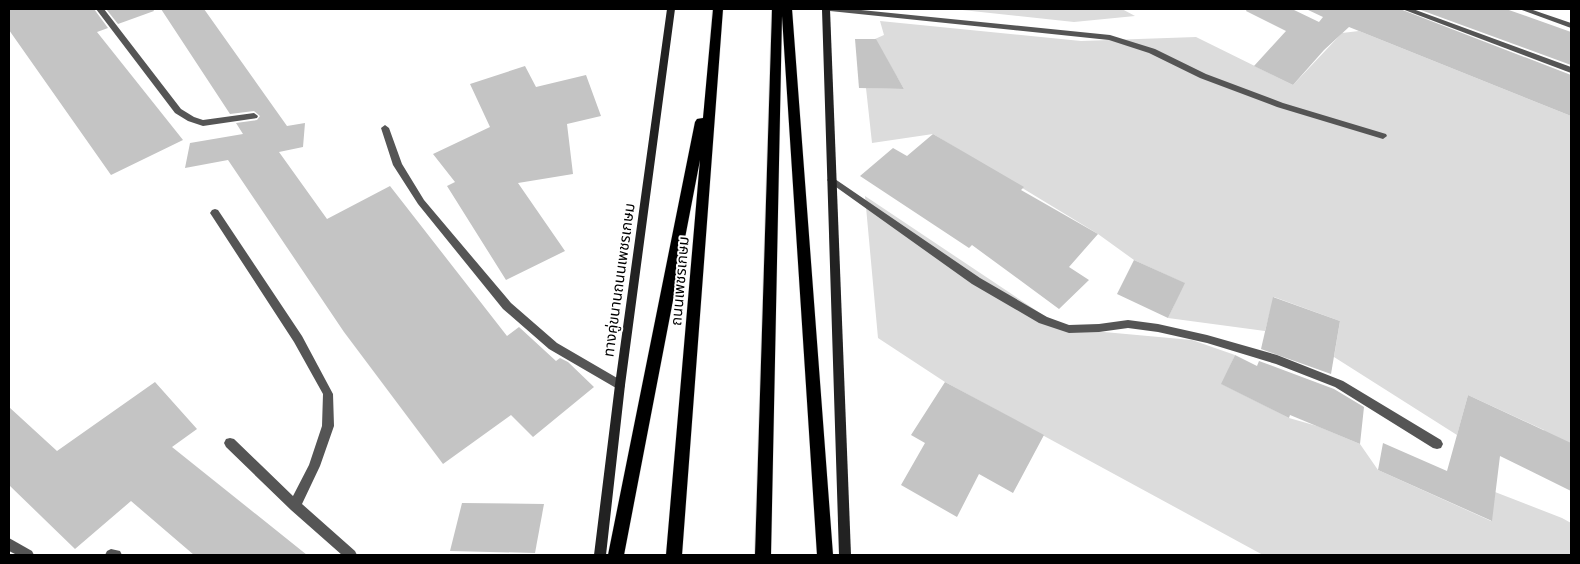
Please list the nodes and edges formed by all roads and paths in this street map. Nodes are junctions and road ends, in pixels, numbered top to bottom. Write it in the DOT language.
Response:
graph roads {
  1 [pos="100,9"];
  2 [pos="671,9"];
  3 [pos="718,9"];
  4 [pos="777,9"];
  5 [pos="787,9"];
  6 [pos="828,9"];
  7 [pos="1406,9"];
  8 [pos="1523,9"];
  9 [pos="1571,26"];
  10 [pos="714,55"];
  11 [pos="1571,70"];
  12 [pos="254,116"];
  13 [pos="385,128"];
  14 [pos="1383,136"];
  15 [pos="832,180"];
  16 [pos="216,213"];
  17 [pos="620,386"];
  18 [pos="230,443"];
  19 [pos="1437,444"];
  20 [pos="295,506"];
  21 [pos="9,544"];
  22 [pos="28,555"];
  23 [pos="111,555"];
  24 [pos="116,555"];
  25 [pos="351,555"];
  26 [pos="600,555"];
  27 [pos="616,555"];
  28 [pos="674,555"];
  29 [pos="762,555"];
  30 [pos="825,555"];
  31 [pos="845,555"];
  1 -- 12 [label="street"];
  2 -- 17 [label="main road, ทางคู่ขนานถนนเพชรเกษม"];
  3 -- 10 [label="highway, ถนนเพชรเกษม"];
  4 -- 29 [label="highway"];
  5 -- 30 [label="highway"];
  6 -- 14 [label="street"];
  6 -- 15 [label="main road"];
  7 -- 11 [label="street"];
  8 -- 9 [label="street"];
  10 -- 27 [label="highway"];
  10 -- 28 [label="highway, ถนนเพชรเกษม"];
  13 -- 17 [label="street"];
  15 -- 19 [label="street"];
  15 -- 31 [label="main road"];
  16 -- 20 [label="street"];
  17 -- 26 [label="main road, ทางคู่ขนานถนนเพชรเกษม"];
  18 -- 20 [label="street"];
  20 -- 25 [label="street"];
  21 -- 22 [label="street"];
  23 -- 24 [label="street"];
}
